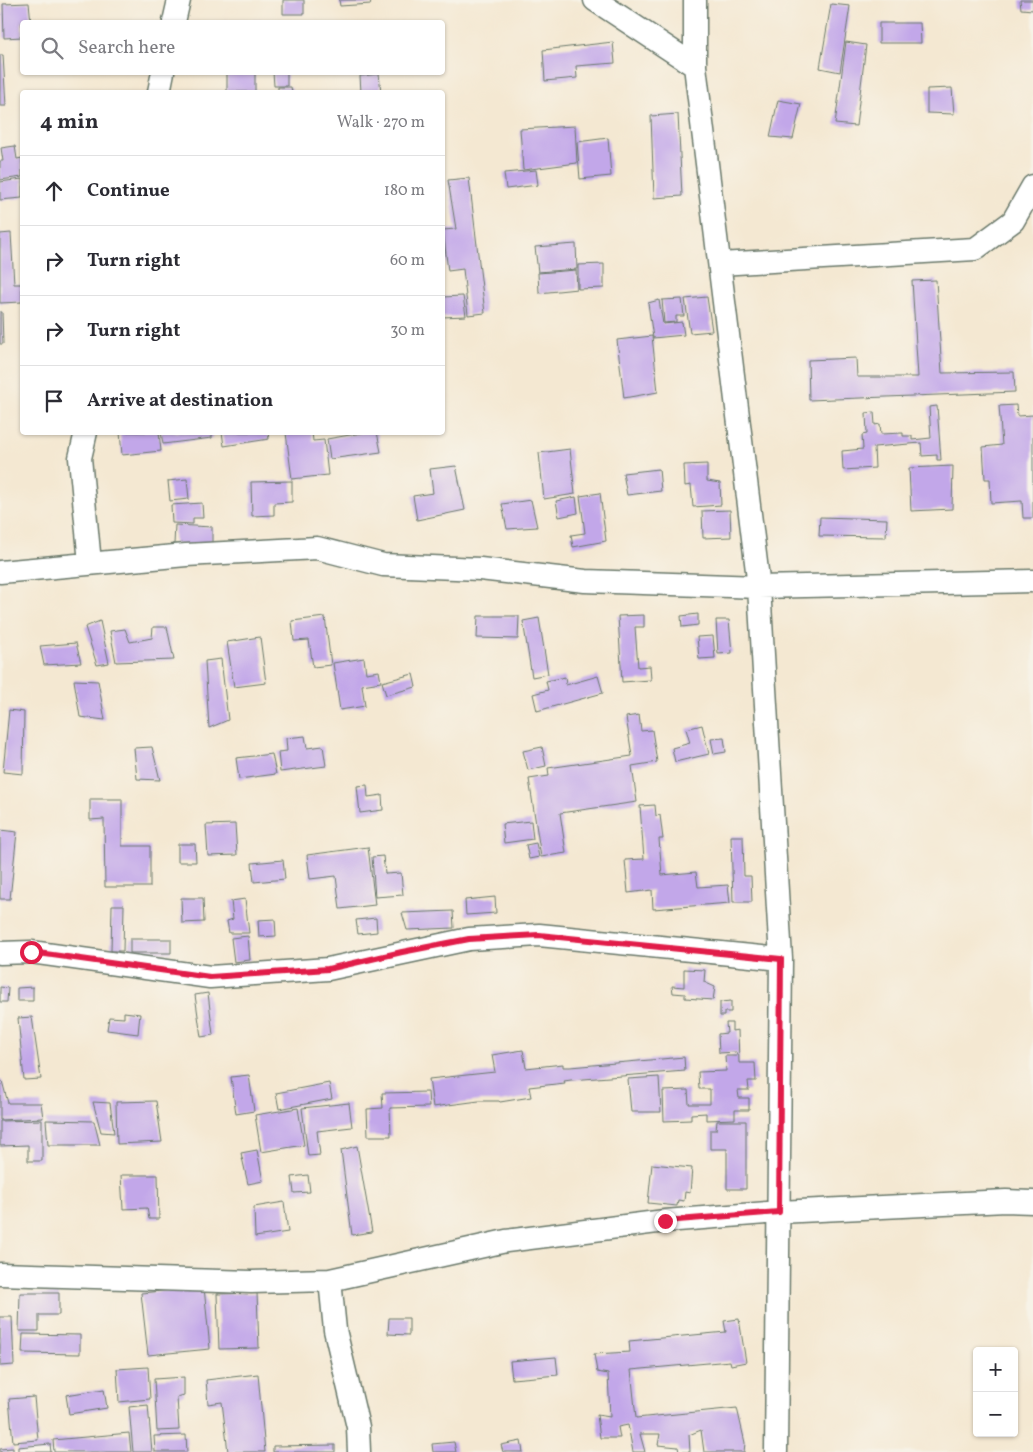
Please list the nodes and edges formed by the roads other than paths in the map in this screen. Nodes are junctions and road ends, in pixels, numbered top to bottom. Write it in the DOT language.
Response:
graph roads {
  1 [pos="179,0"];
  2 [pos="596,0"];
  3 [pos="695,0"];
  4 [pos="174,20"];
  5 [pos="695,66"];
  6 [pos="162,75"];
  7 [pos="159,90"];
  8 [pos="1033,186"];
  9 [pos="720,264"];
  10 [pos="85,435"];
  11 [pos="90,563"];
  12 [pos="0,572"];
  13 [pos="1033,581"];
  14 [pos="759,587"];
  15 [pos="0,953"];
  16 [pos="781,959"];
  17 [pos="1033,1202"];
  18 [pos="779,1212"];
  19 [pos="0,1274"];
  20 [pos="330,1280"];
  21 [pos="359,1452"];
  22 [pos="776,1452"];
  1 -- 4 [label="street"];
  2 -- 5 [label="street"];
  3 -- 5 [label="street"];
  5 -- 9 [label="street"];
  6 -- 7 [label="street"];
  8 -- 9 [label="street"];
  9 -- 14 [label="street"];
  10 -- 11 [label="street"];
  11 -- 12 [label="street"];
  11 -- 14 [label="street"];
  13 -- 14 [label="street"];
  14 -- 16 [label="street"];
  15 -- 16 [label="street"];
  16 -- 18 [label="street"];
  17 -- 18 [label="street"];
  18 -- 20 [label="street"];
  18 -- 22 [label="street"];
  19 -- 20 [label="street"];
  20 -- 21 [label="street"];
}
